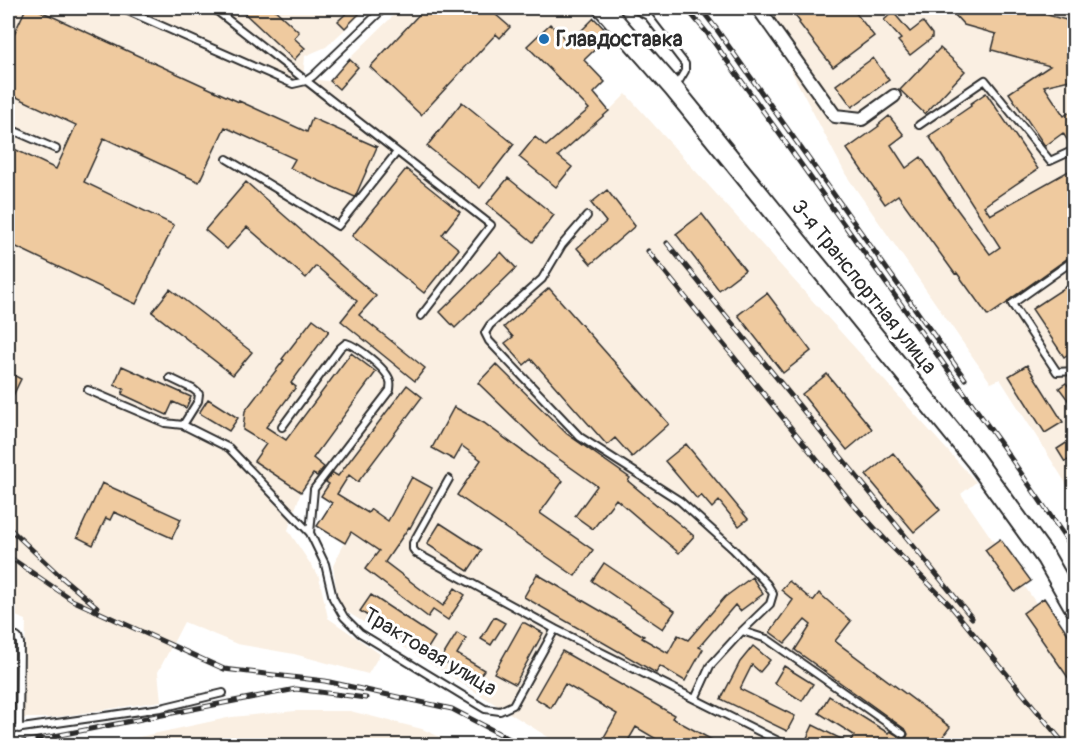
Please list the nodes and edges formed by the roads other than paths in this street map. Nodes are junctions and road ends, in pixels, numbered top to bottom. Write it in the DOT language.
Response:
graph roads {
  1 [pos="121,8"];
  2 [pos="213,8"];
  3 [pos="384,8"];
  4 [pos="604,8"];
  5 [pos="625,8"];
  6 [pos="633,8"];
  7 [pos="758,8"];
  8 [pos="306,81"];
  9 [pos="674,89"];
  10 [pos="894,96"];
  11 [pos="919,125"];
  12 [pos="8,128"];
  13 [pos="56,149"];
  14 [pos="1074,150"];
  15 [pos="397,152"];
  16 [pos="227,159"];
  17 [pos="587,216"];
  18 [pos="1074,260"];
  19 [pos="421,316"];
  20 [pos="1074,371"];
  21 [pos="170,378"];
  22 [pos="88,390"];
  23 [pos="183,425"];
  24 [pos="282,427"];
  25 [pos="449,479"];
  26 [pos="310,533"];
  27 [pos="1074,607"];
  28 [pos="555,630"];
  29 [pos="8,631"];
  30 [pos="742,631"];
  31 [pos="223,693"];
  32 [pos="695,699"];
  33 [pos="19,729"];
  34 [pos="8,730"];
  35 [pos="903,734"];
  36 [pos="788,746"];
  1 -- 8 [label="lane"];
  2 -- 8 [label="lane"];
  3 -- 8 [label="lane"];
  4 -- 5 [label="lane"];
  4 -- 9 [label="street, 3-я Транспортная улица"];
  6 -- 9 [label="lane"];
  7 -- 10 [label="street"];
  8 -- 15 [label="lane"];
  9 -- 27 [label="street, 3-я Транспортная улица"];
  11 -- 14 [label="lane"];
  12 -- 13 [label="lane"];
  15 -- 16 [label="lane"];
  15 -- 19 [label="lane"];
  17 -- 30 [label="lane"];
  18 -- 20 [label="lane"];
  21 -- 23 [label="lane"];
  22 -- 23 [label="lane, Трактовая улица"];
  23 -- 26 [label="lane, Трактовая улица"];
  24 -- 26 [label="lane"];
  25 -- 28 [label="lane"];
  26 -- 28 [label="lane, Трактовая улица"];
  28 -- 32 [label="lane"];
  29 -- 33 [label="lane"];
  30 -- 32 [label="lane"];
  30 -- 35 [label="lane"];
  31 -- 33 [label="lane"];
  32 -- 36 [label="lane"];
  33 -- 34 [label="lane"];
}
